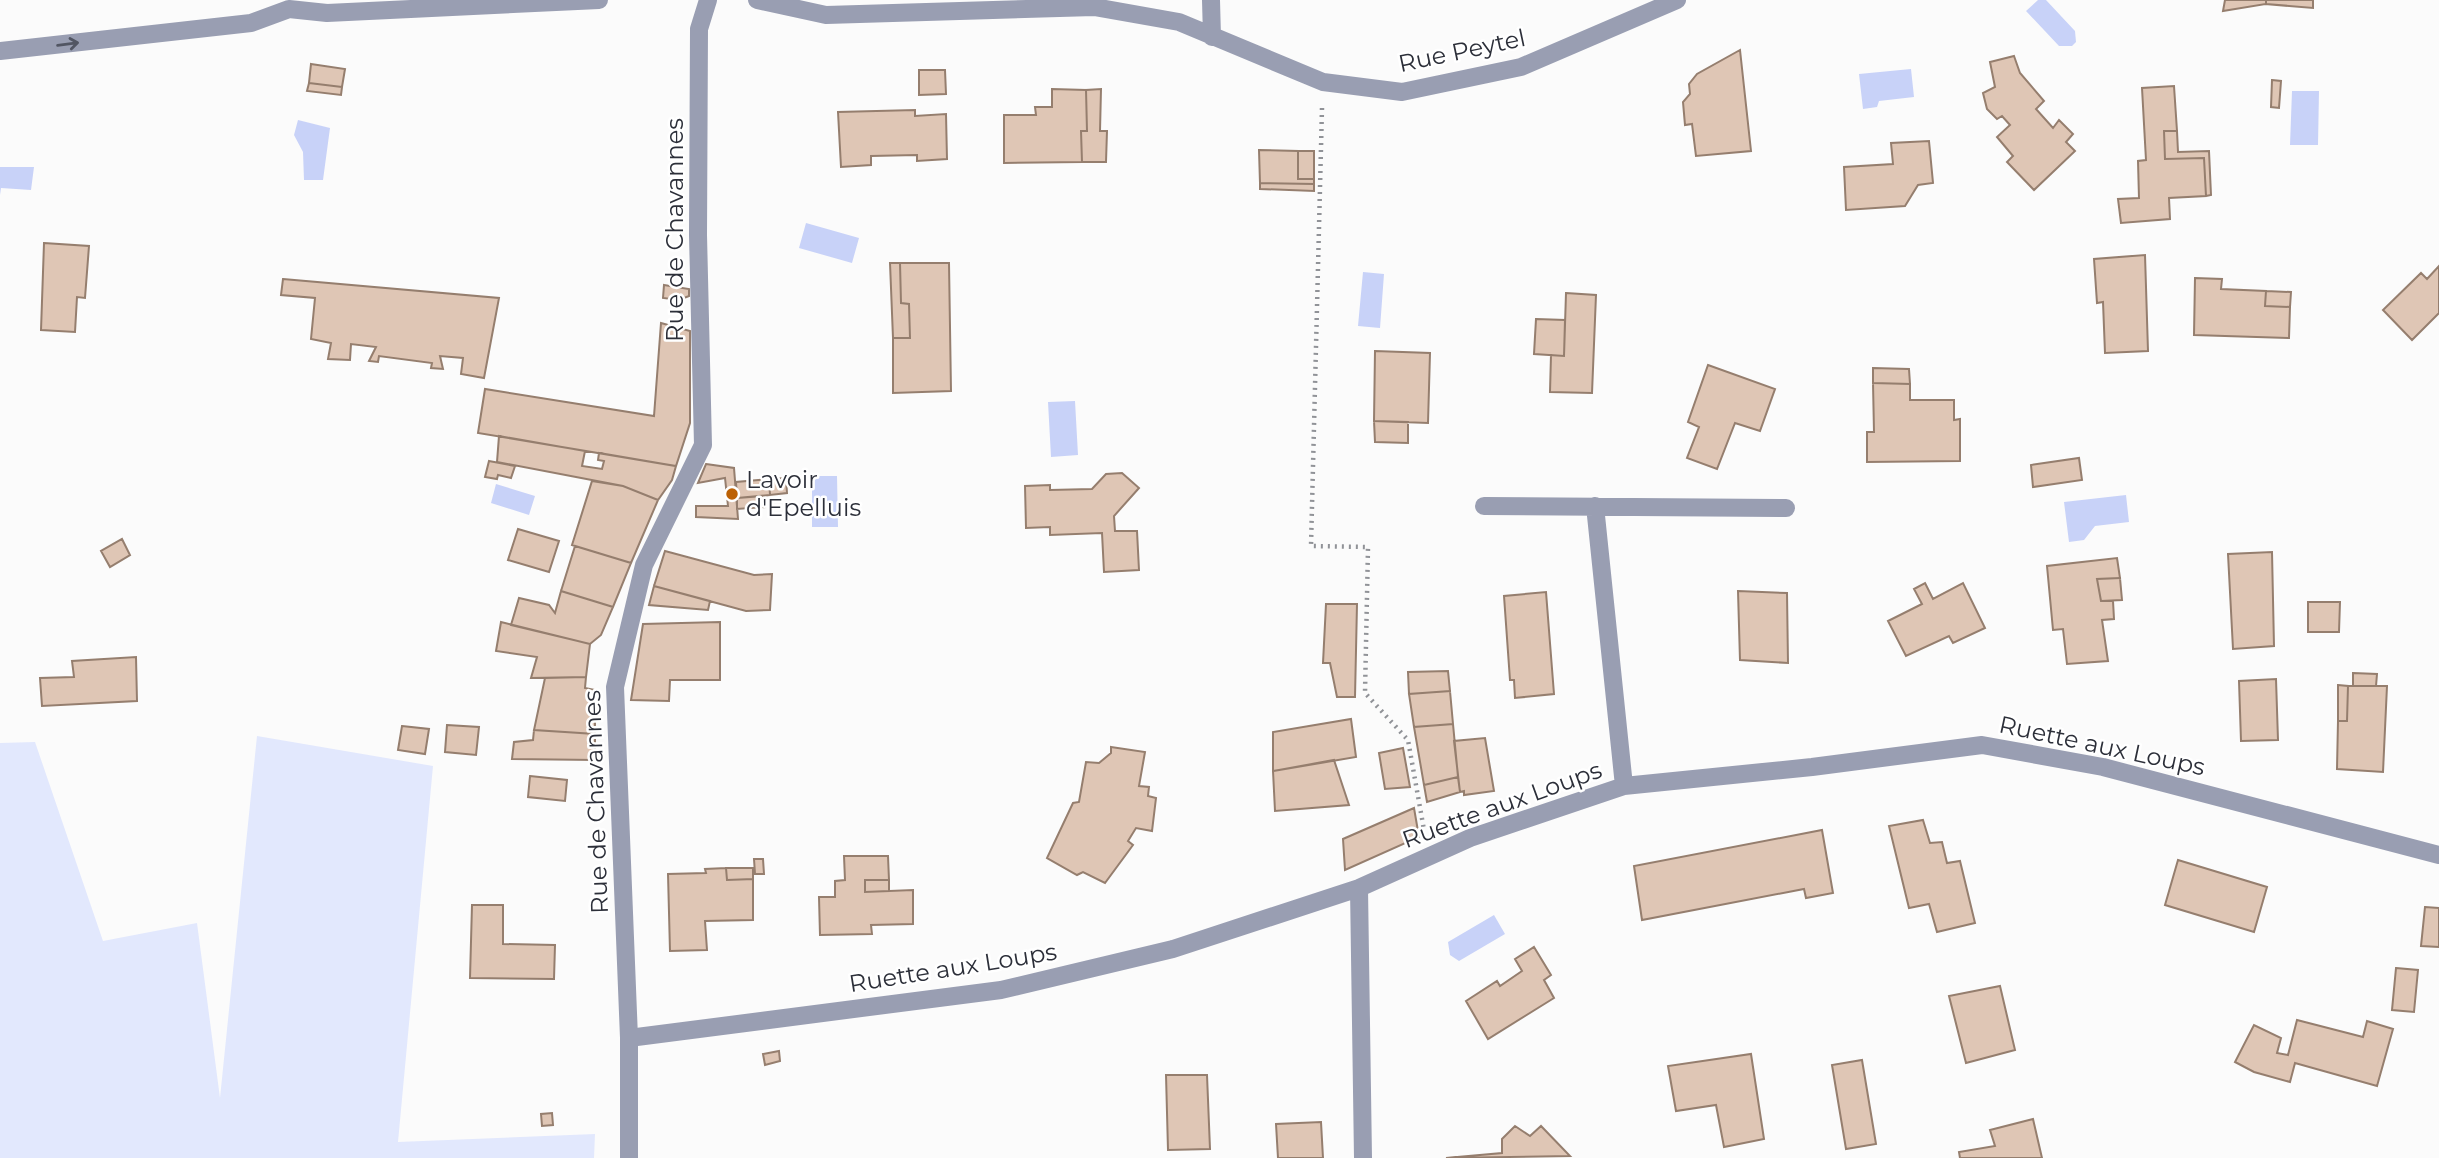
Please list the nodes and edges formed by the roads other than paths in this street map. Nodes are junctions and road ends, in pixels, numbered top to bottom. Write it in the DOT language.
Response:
graph roads {
  1 [pos="599,0"];
  2 [pos="708,0"];
  3 [pos="757,0"];
  4 [pos="1211,0"];
  5 [pos="1677,0"];
  6 [pos="287,4"];
  7 [pos="1212,37"];
  8 [pos="0,51"];
  9 [pos="1484,506"];
  10 [pos="1595,506"];
  11 [pos="1786,508"];
  12 [pos="1624,786"];
  13 [pos="2439,855"];
  14 [pos="1359,888"];
  15 [pos="629,1038"];
  16 [pos="629,1158"];
  17 [pos="1363,1158"];
  1 -- 6 [label="street"];
  2 -- 15 [label="street, Rue de Chavannes"];
  3 -- 7 [label="street, Rue Peytel"];
  4 -- 7 [label="street"];
  5 -- 7 [label="street, Rue Peytel"];
  8 -- 6 [label="street, one-way"];
  9 -- 10 [label="street"];
  10 -- 11 [label="street"];
  10 -- 12 [label="street, Ruette aux Loups"];
  12 -- 13 [label="street, Ruette aux Loups"];
  12 -- 14 [label="street, Ruette aux Loups"];
  14 -- 15 [label="street, Ruette aux Loups"];
  14 -- 17 [label="street"];
  15 -- 16 [label="street, Rue de Chavannes"];
}
